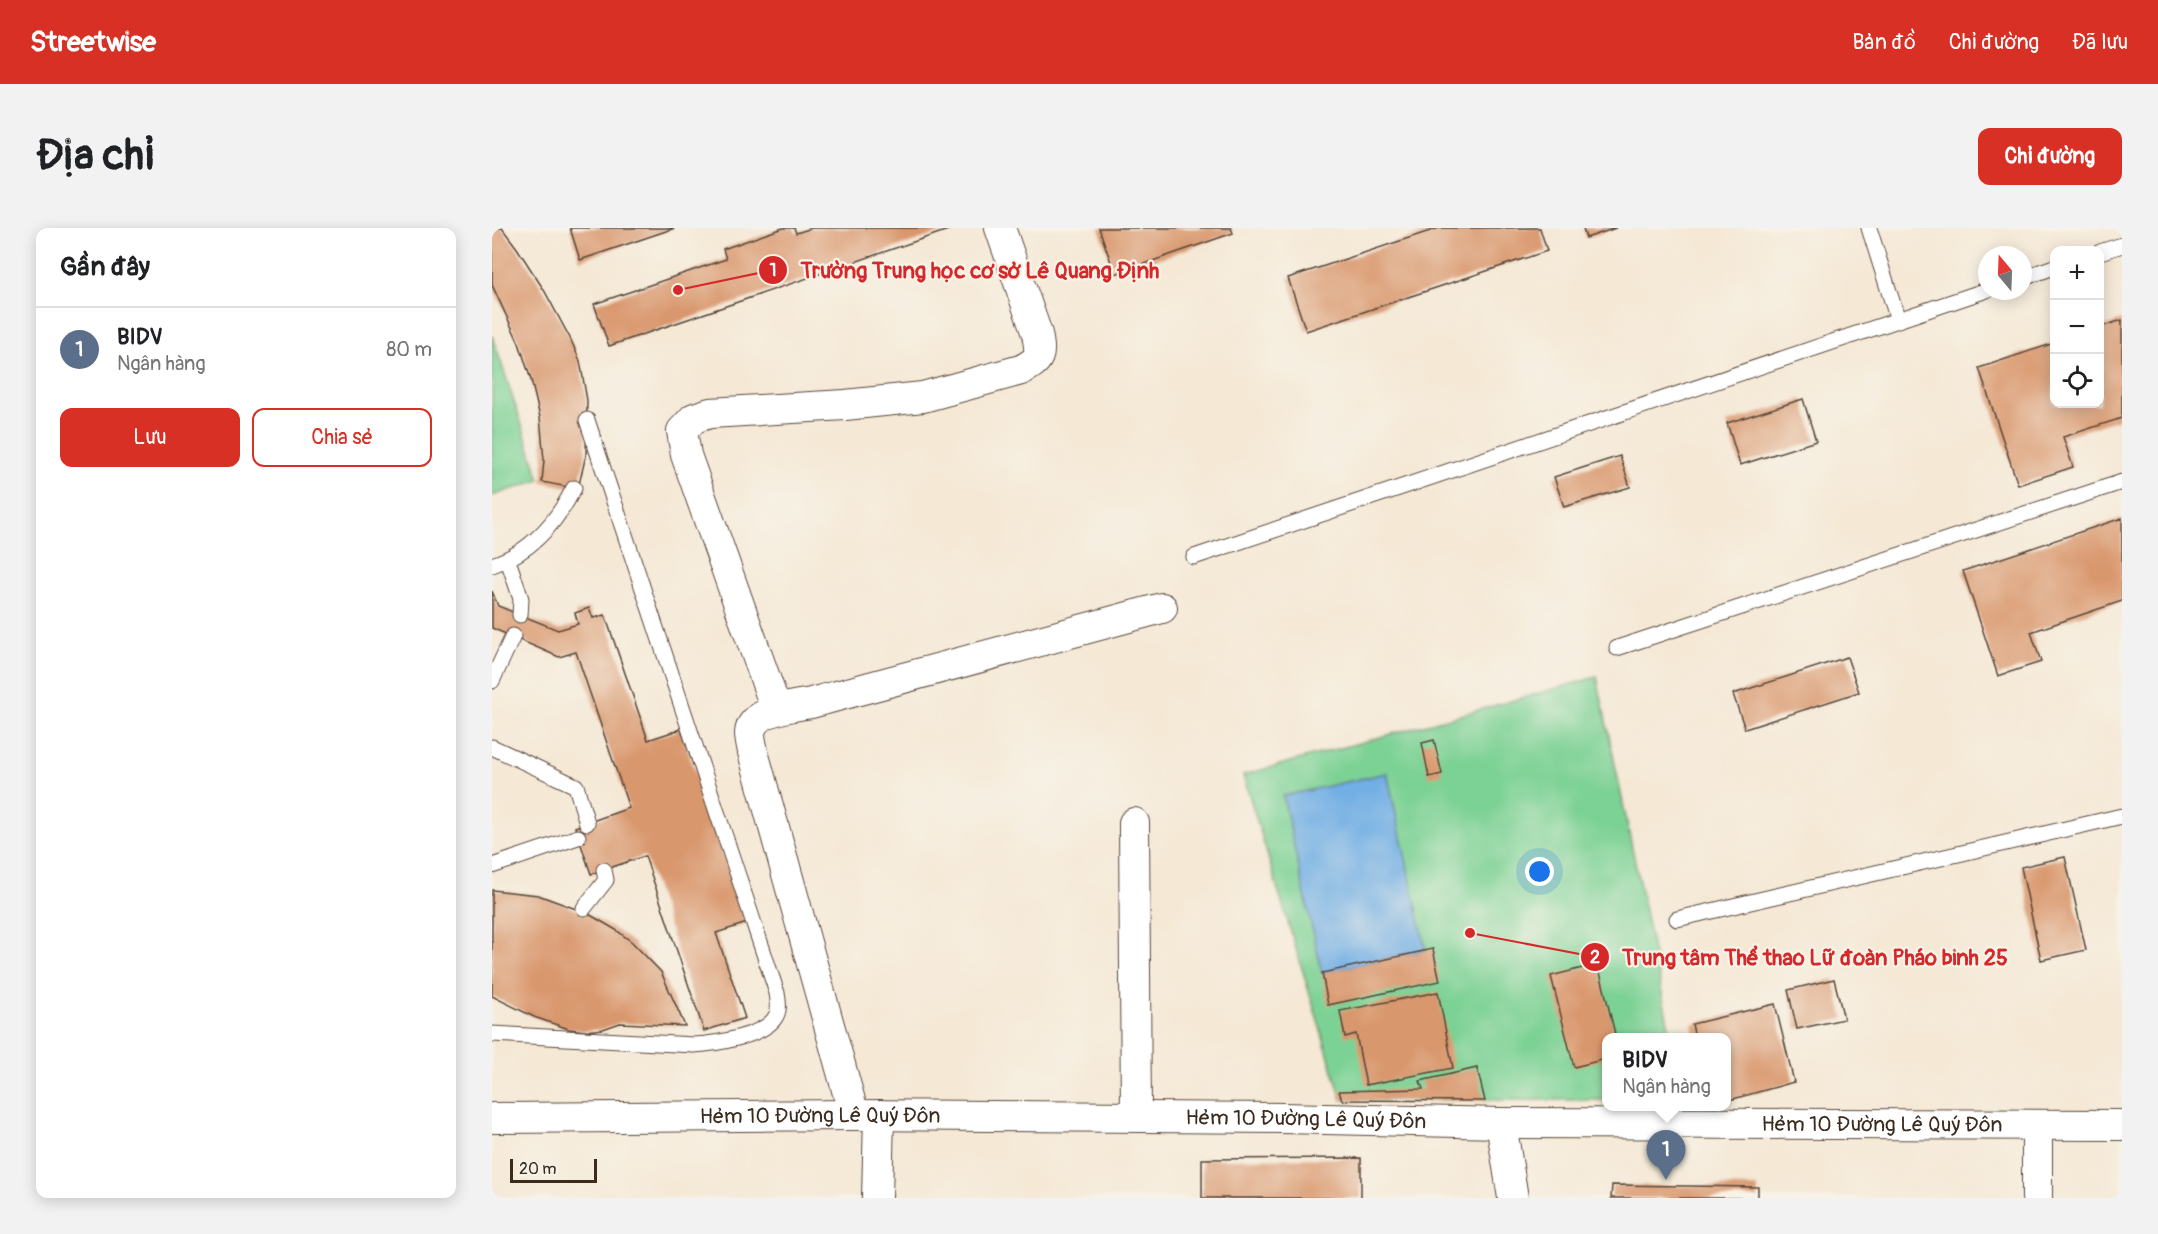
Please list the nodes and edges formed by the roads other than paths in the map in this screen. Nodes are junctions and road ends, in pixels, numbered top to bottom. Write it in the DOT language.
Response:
graph roads {
  1 [pos="999,228"];
  2 [pos="1869,228"];
  3 [pos="2122,245"];
  4 [pos="2104,251"];
  5 [pos="2050,269"];
  6 [pos="2032,275"];
  7 [pos="1978,293"];
  8 [pos="1898,320"];
  9 [pos="587,420"];
  10 [pos="2122,482"];
  11 [pos="574,488"];
  12 [pos="1194,557"];
  13 [pos="508,560"];
  14 [pos="492,565"];
  15 [pos="1162,608"];
  16 [pos="520,615"];
  17 [pos="513,636"];
  18 [pos="1617,648"];
  19 [pos="492,681"];
  20 [pos="776,709"];
  21 [pos="492,747"];
  22 [pos="2122,816"];
  23 [pos="588,823"];
  24 [pos="1134,823"];
  25 [pos="578,837"];
  26 [pos="492,866"];
  27 [pos="604,870"];
  28 [pos="584,908"];
  29 [pos="1677,919"];
  30 [pos="492,1034"];
  31 [pos="866,1115"];
  32 [pos="1136,1117"];
  33 [pos="492,1118"];
  34 [pos="1501,1123"];
  35 [pos="2037,1125"];
  36 [pos="2122,1125"];
  37 [pos="877,1198"];
  38 [pos="1513,1198"];
  39 [pos="2037,1198"];
  1 -- 20 [label="street"];
  2 -- 8 [label="lane"];
  3 -- 4 [label="lane"];
  5 -- 6 [label="lane"];
  7 -- 8 [label="lane"];
  8 -- 12 [label="lane"];
  9 -- 30 [label="lane"];
  10 -- 18 [label="lane"];
  11 -- 13 [label="lane"];
  13 -- 14 [label="lane"];
  13 -- 16 [label="lane"];
  15 -- 20 [label="street"];
  17 -- 19 [label="lane"];
  20 -- 31 [label="street"];
  21 -- 23 [label="lane"];
  22 -- 29 [label="lane"];
  24 -- 32 [label="street"];
  25 -- 26 [label="lane"];
  27 -- 28 [label="lane"];
  31 -- 32 [label="street, Hẻm 10 Đường Lê Quý Đôn"];
  31 -- 33 [label="street, Hẻm 10 Đường Lê Quý Đôn"];
  31 -- 37 [label="street"];
  32 -- 34 [label="street, Hẻm 10 Đường Lê Quý Đôn"];
  34 -- 35 [label="street, Hẻm 10 Đường Lê Quý Đôn"];
  34 -- 38 [label="street"];
  35 -- 36 [label="street, Hẻm 10 Đường Lê Quý Đôn"];
  35 -- 39 [label="street"];
}
